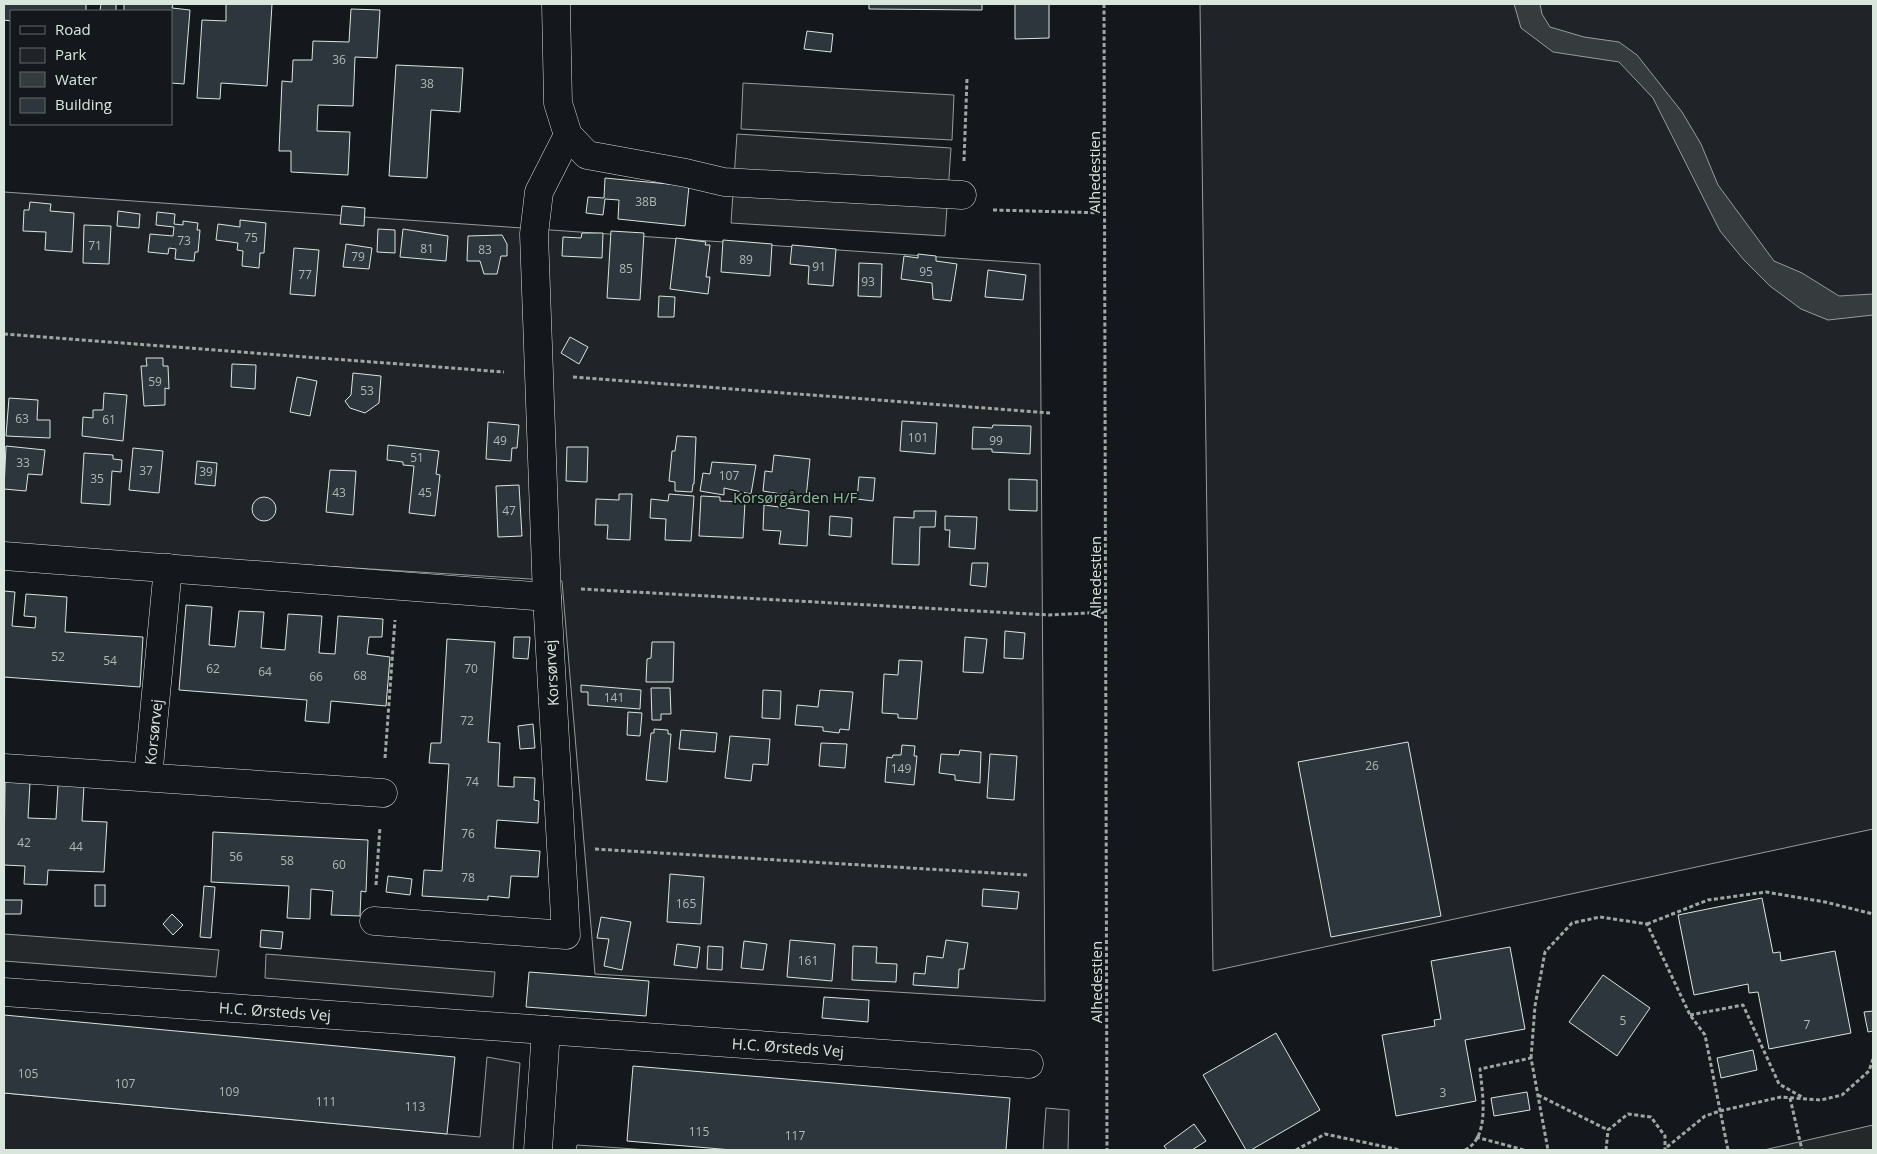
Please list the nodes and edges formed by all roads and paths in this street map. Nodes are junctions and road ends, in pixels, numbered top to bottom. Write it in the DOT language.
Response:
graph roads {
  1 [pos="556,4"];
  2 [pos="1104,4"];
  3 [pos="967,79"];
  4 [pos="568,135"];
  5 [pos="962,195"];
  6 [pos="1106,213"];
  7 [pos="4,556"];
  8 [pos="168,568"];
  9 [pos="398,586"];
  10 [pos="547,597"];
  11 [pos="1106,612"];
  12 [pos="4,768"];
  13 [pos="148,777"];
  14 [pos="383,793"];
  15 [pos="562,847"];
  16 [pos="1027,875"];
  17 [pos="1873,914"];
  18 [pos="374,921"];
  19 [pos="1647,924"];
  20 [pos="4,992"];
  21 [pos="1690,1015"];
  22 [pos="546,1030"];
  23 [pos="1531,1058"];
  24 [pos="1873,1059"];
  25 [pos="1029,1064"];
  26 [pos="1538,1094"];
  27 [pos="1790,1098"];
  28 [pos="1805,1099"];
  29 [pos="1720,1111"];
  30 [pos="1608,1130"];
  31 [pos="1476,1137"];
  32 [pos="1666,1149"];
  33 [pos="538,1150"];
  34 [pos="1108,1150"];
  35 [pos="1296,1150"];
  36 [pos="1400,1150"];
  37 [pos="1466,1150"];
  38 [pos="1524,1150"];
  39 [pos="1548,1150"];
  40 [pos="1606,1150"];
  41 [pos="1728,1150"];
  42 [pos="1802,1150"];
  1 -- 4 [label="street"];
  2 -- 6 [label="path, Alhedestien"];
  3 -- 5 [label="path"];
  4 -- 5 [label="street"];
  4 -- 10 [label="street, Korsørvej"];
  5 -- 6 [label="path"];
  6 -- 11 [label="path, Alhedestien"];
  7 -- 8 [label="street"];
  8 -- 9 [label="street"];
  8 -- 13 [label="street, Korsørvej"];
  9 -- 10 [label="street"];
  9 -- 14 [label="path"];
  10 -- 11 [label="path"];
  10 -- 15 [label="street, Korsørvej"];
  11 -- 34 [label="path, Alhedestien"];
  12 -- 13 [label="street, Korsørvej"];
  13 -- 14 [label="street, Korsørvej"];
  14 -- 18 [label="path"];
  15 -- 16 [label="path"];
  15 -- 18 [label="street, Korsørvej"];
  17 -- 19 [label="path"];
  19 -- 21 [label="path"];
  19 -- 23 [label="path"];
  20 -- 22 [label="street, H.C. Ørsteds Vej"];
  21 -- 28 [label="path"];
  21 -- 29 [label="path"];
  22 -- 25 [label="street, H.C. Ørsteds Vej"];
  22 -- 33 [label="street"];
  23 -- 26 [label="path"];
  23 -- 31 [label="path"];
  24 -- 28 [label="path"];
  26 -- 30 [label="path"];
  26 -- 39 [label="path"];
  27 -- 28 [label="path"];
  27 -- 29 [label="path"];
  27 -- 42 [label="path"];
  29 -- 32 [label="path"];
  29 -- 41 [label="path"];
  30 -- 32 [label="path"];
  30 -- 40 [label="path"];
  31 -- 37 [label="path"];
  31 -- 38 [label="path"];
  35 -- 36 [label="path"];
}
